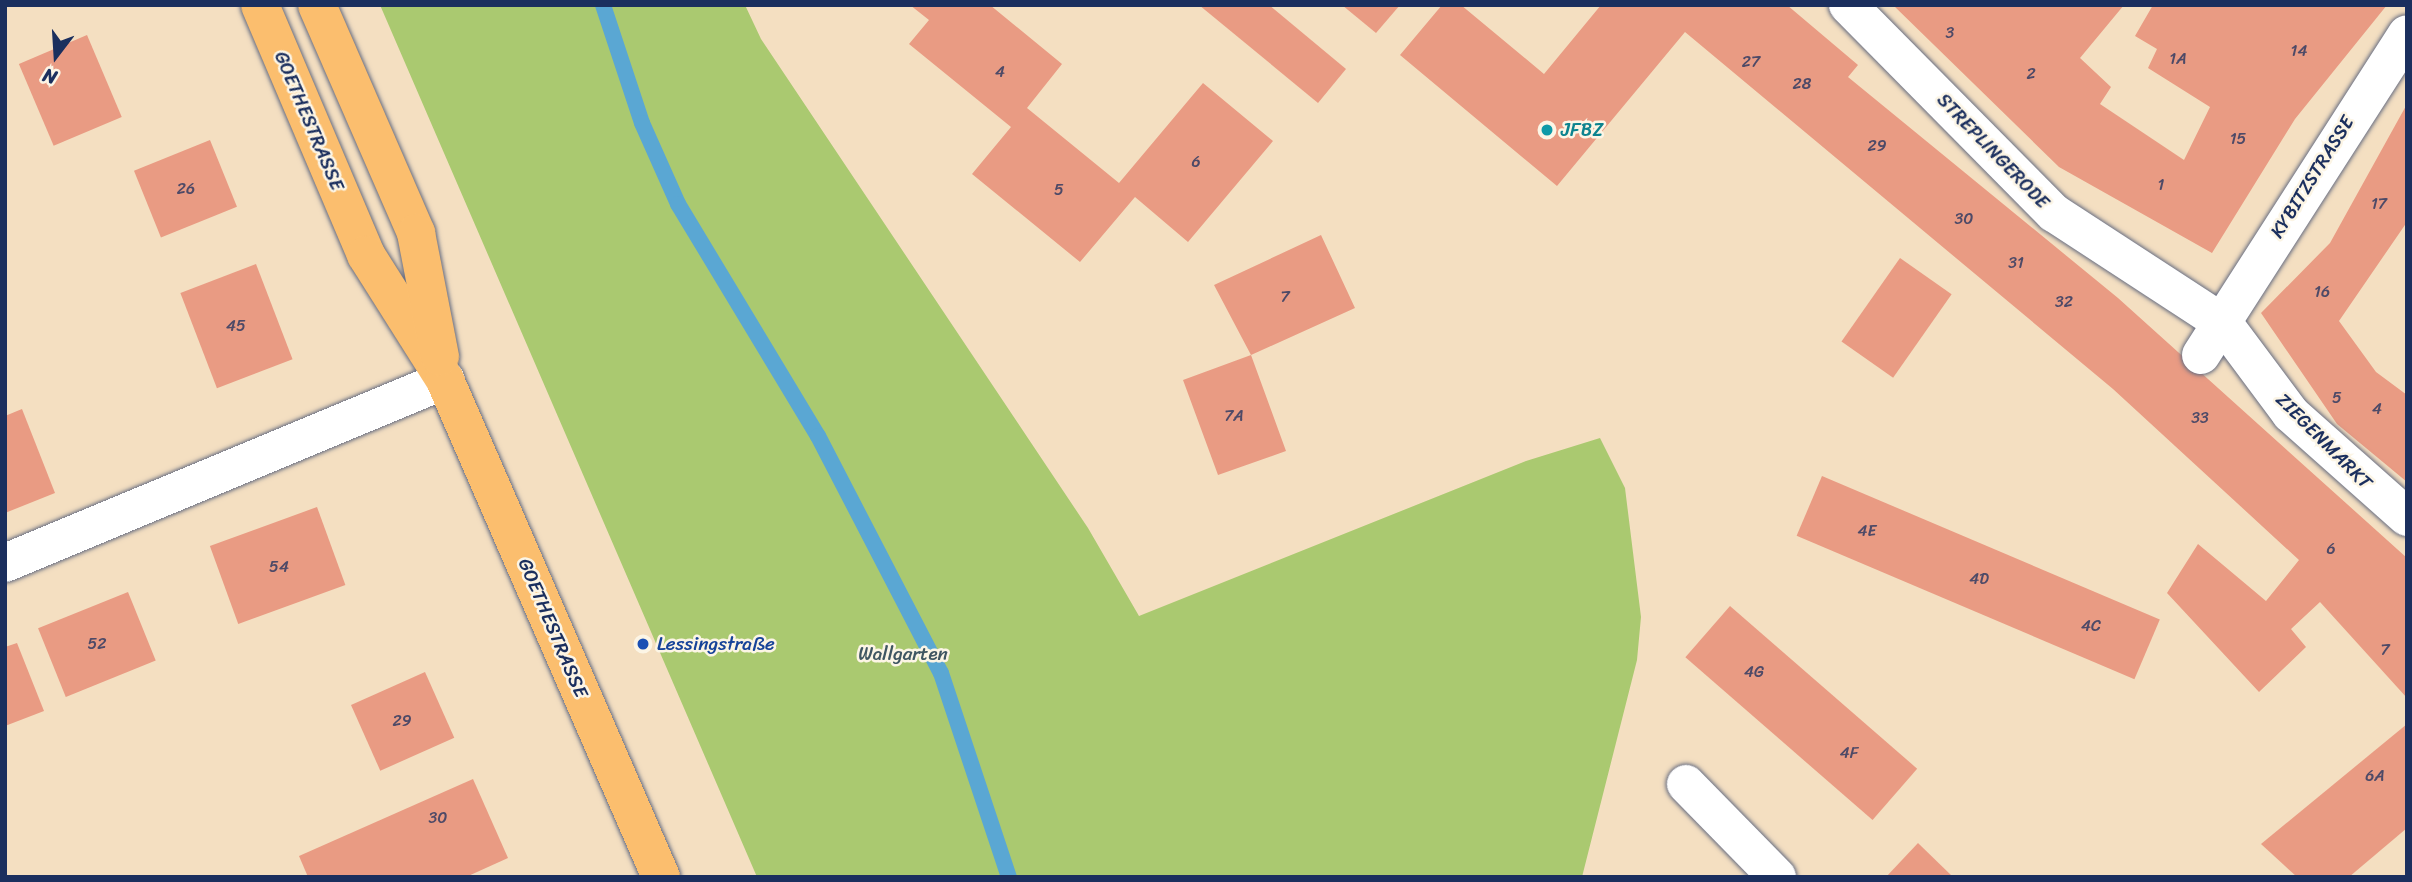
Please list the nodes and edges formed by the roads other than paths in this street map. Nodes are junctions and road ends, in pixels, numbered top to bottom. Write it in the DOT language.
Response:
graph roads {
  1 [pos="260,5"];
  2 [pos="317,5"];
  3 [pos="1848,5"];
  4 [pos="2407,34"];
  5 [pos="2224,324"];
  6 [pos="2201,355"];
  7 [pos="445,380"];
  8 [pos="2407,517"];
  9 [pos="5,563"];
  10 [pos="1686,784"];
  11 [pos="660,877"];
  12 [pos="1777,877"];
  1 -- 7 [label="main road, GOETHESTRASSE"];
  2 -- 7 [label="main road, GOETHESTRASSE"];
  3 -- 5 [label="street, STREPLINGERODE"];
  4 -- 5 [label="street, KYBITZSTRASSE"];
  5 -- 6 [label="street, KYBITZSTRASSE"];
  5 -- 8 [label="street, ZIEGENMARKT"];
  7 -- 9 [label="street"];
  7 -- 11 [label="main road, GOETHESTRASSE"];
  10 -- 12 [label="street"];
}
